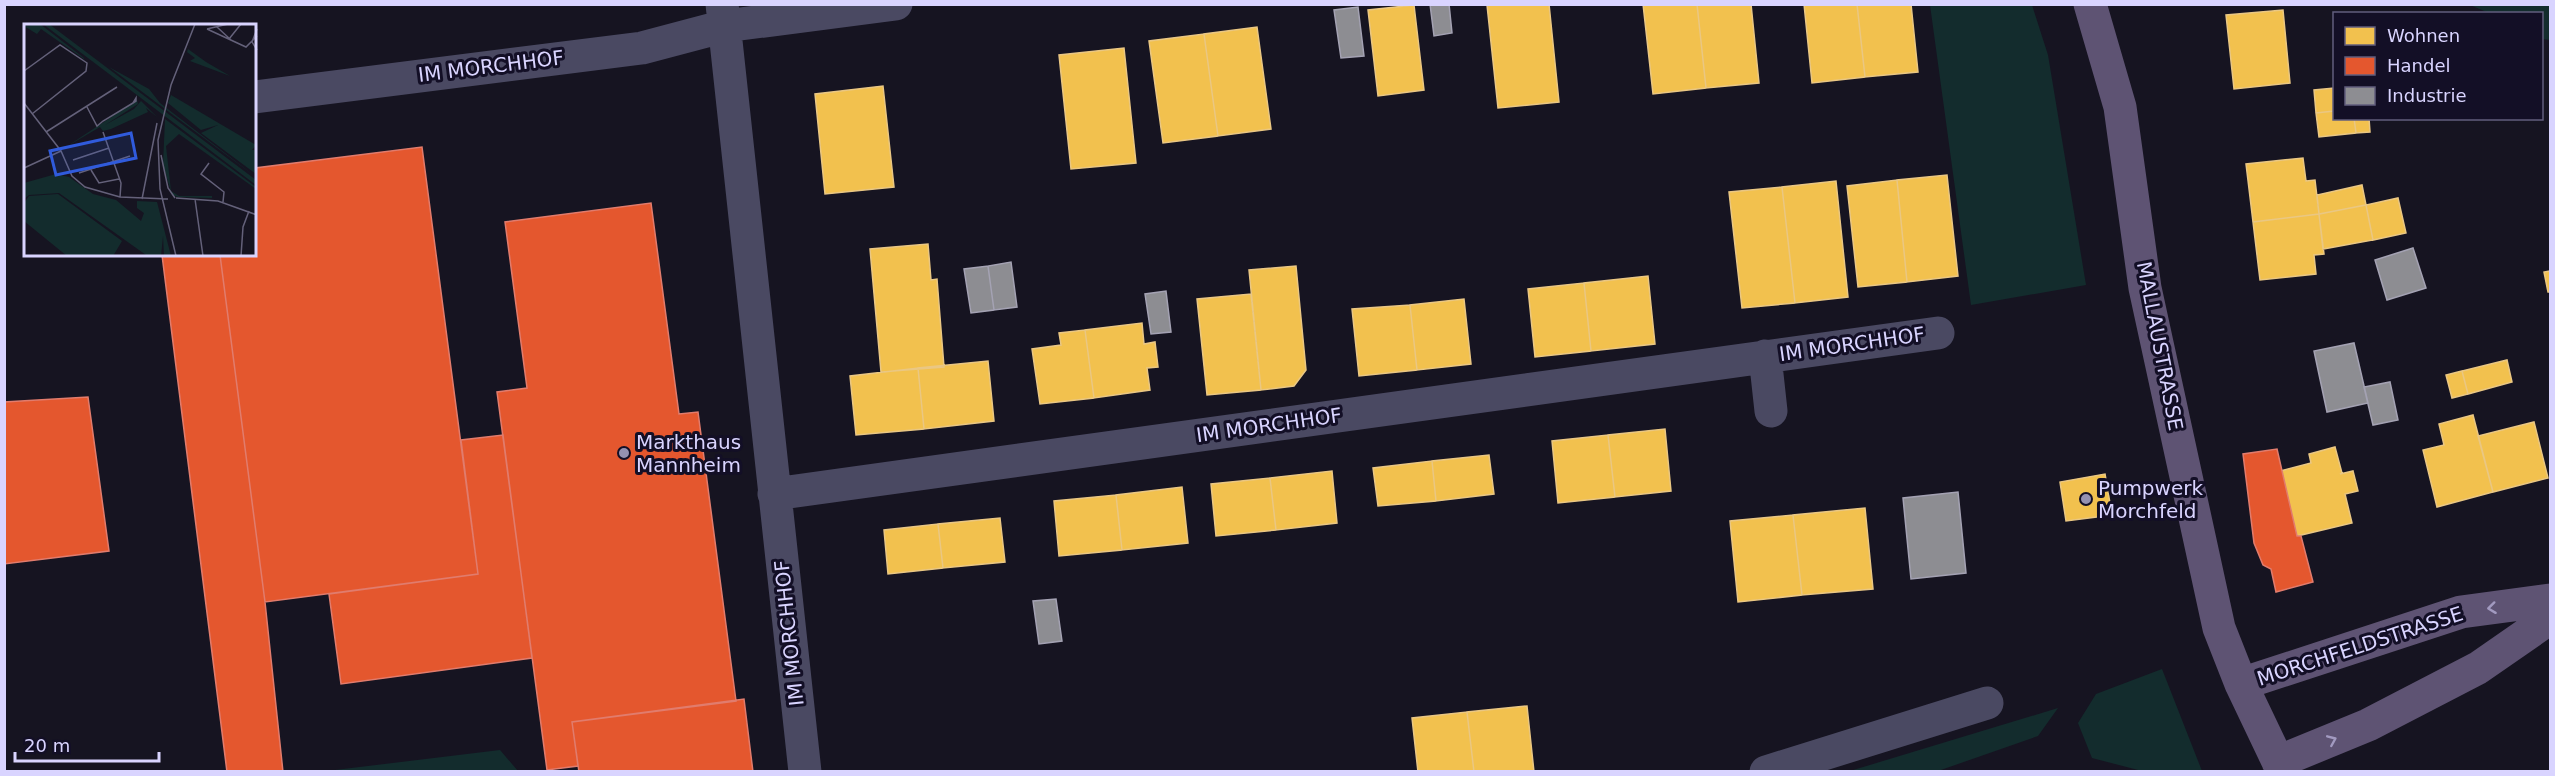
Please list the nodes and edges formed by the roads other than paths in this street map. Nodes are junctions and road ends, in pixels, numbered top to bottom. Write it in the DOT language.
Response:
graph roads {
  1 [pos="896,4"];
  2 [pos="2090,4"];
  3 [pos="724,15"];
  4 [pos="256,97"];
  5 [pos="1938,333"];
  6 [pos="1765,356"];
  7 [pos="1771,411"];
  8 [pos="774,494"];
  9 [pos="2550,600"];
  10 [pos="2550,618"];
  11 [pos="2241,684"];
  12 [pos="1987,703"];
  13 [pos="2280,767"];
  14 [pos="805,771"];
  15 [pos="1766,771"];
  1 -- 3 [label="street"];
  2 -- 11 [label="main road, MALLAUSTRASSE"];
  3 -- 4 [label="street, IM MORCHHOF"];
  3 -- 8 [label="street, IM MORCHHOF"];
  5 -- 6 [label="street, IM MORCHHOF"];
  6 -- 7 [label="street, IM MORCHHOF"];
  6 -- 8 [label="street, IM MORCHHOF"];
  8 -- 14 [label="street, IM MORCHHOF"];
  9 -- 11 [label="main road, MORCHFELDSTRASSE, one-way"];
  13 -- 10 [label="main road, one-way"];
  11 -- 13 [label="main road, MALLAUSTRASSE"];
  12 -- 15 [label="street"];
}
